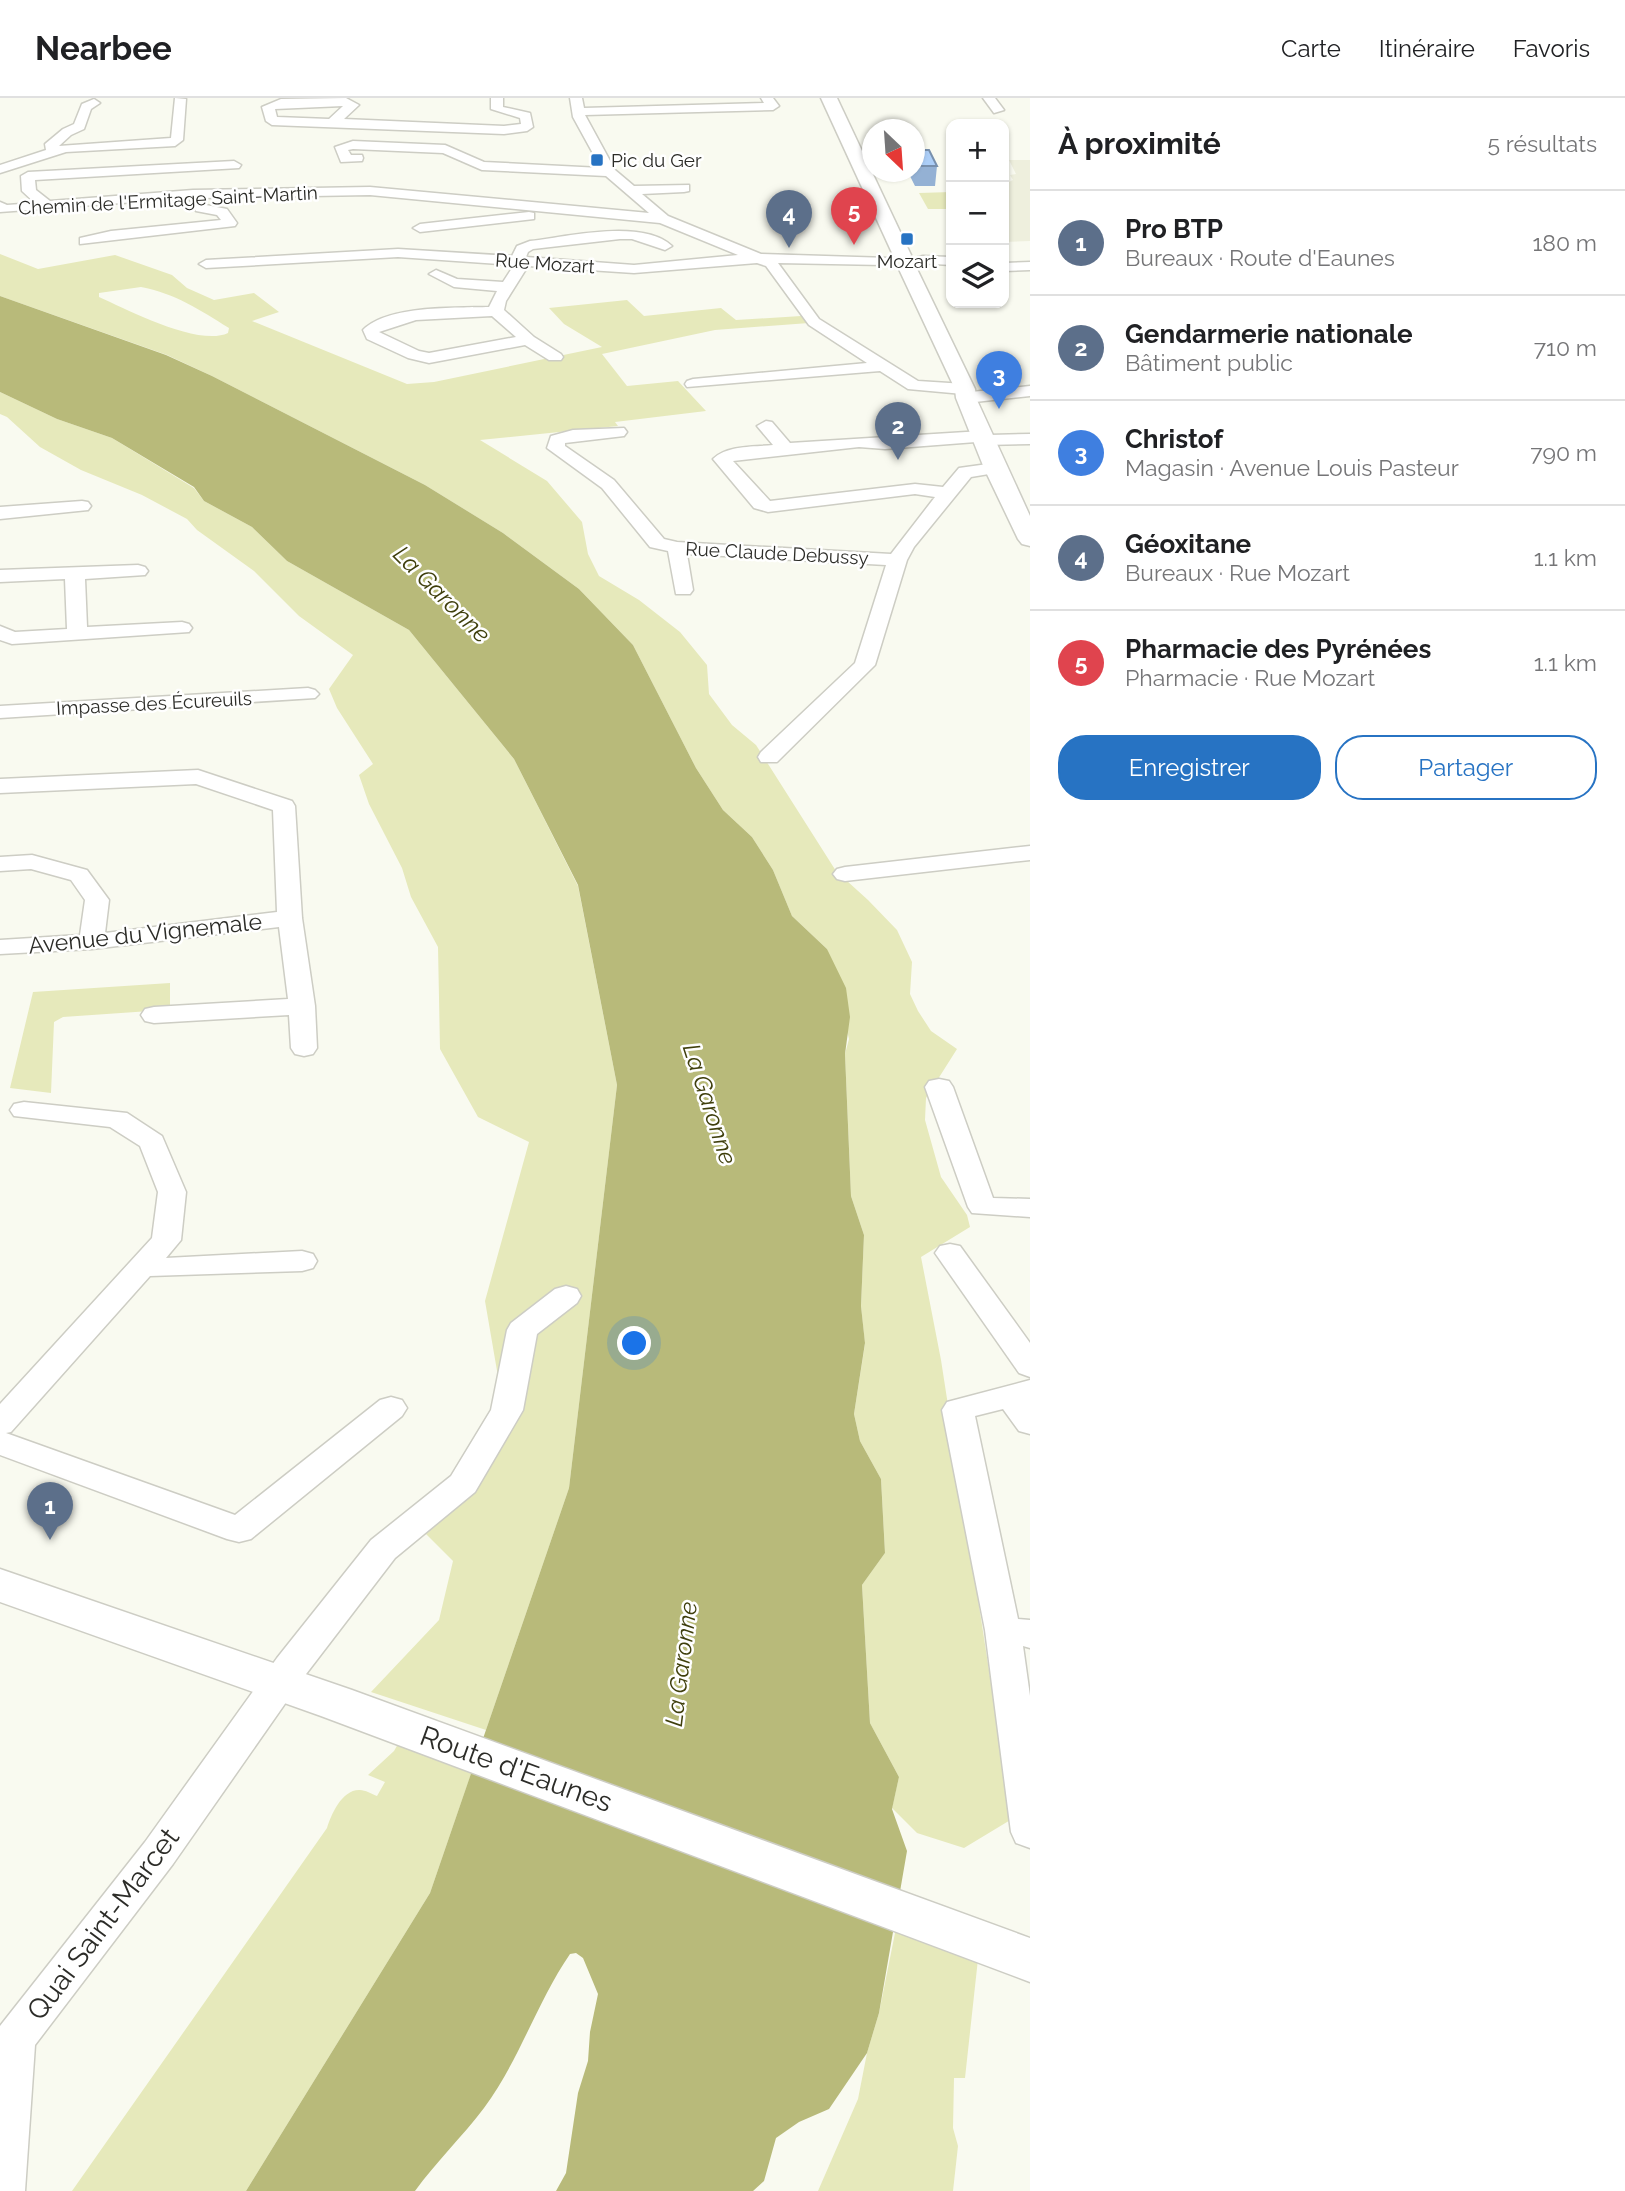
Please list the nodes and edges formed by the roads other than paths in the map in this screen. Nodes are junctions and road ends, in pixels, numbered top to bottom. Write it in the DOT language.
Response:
graph roads {
  1 [pos="497,98"];
  2 [pos="767,98"];
  3 [pos="829,98"];
  4 [pos="989,98"];
  5 [pos="180,99"];
  6 [pos="94,103"];
  7 [pos="636,104"];
  8 [pos="576,105"];
  9 [pos="998,110"];
  10 [pos="336,122"];
  11 [pos="55,150"];
  12 [pos="536,154"];
  13 [pos="357,158"];
  14 [pos="159,163"];
  15 [pos="234,165"];
  16 [pos="528,168"];
  17 [pos="0,169"];
  18 [pos="610,172"];
  19 [pos="363,180"];
  20 [pos="391,181"];
  21 [pos="454,184"];
  22 [pos="684,188"];
  23 [pos="297,190"];
  24 [pos="631,190"];
  25 [pos="193,194"];
  26 [pos="171,196"];
  27 [pos="47,205"];
  28 [pos="0,206"];
  29 [pos="557,208"];
  30 [pos="663,219"];
  31 [pos="420,228"];
  32 [pos="85,242"];
  33 [pos="666,246"];
  34 [pos="763,259"];
  35 [pos="1009,260"];
  36 [pos="1030,260"];
  37 [pos="520,261"];
  38 [pos="904,261"];
  39 [pos="946,261"];
  40 [pos="206,264"];
  41 [pos="1030,266"];
  42 [pos="1009,267"];
  43 [pos="436,274"];
  44 [pos="508,287"];
  45 [pos="496,311"];
  46 [pos="528,340"];
  47 [pos="555,357"];
  48 [pos="883,366"];
  49 [pos="694,384"];
  50 [pos="1030,391"];
  51 [pos="966,393"];
  52 [pos="766,426"];
  53 [pos="618,432"];
  54 [pos="983,438"];
  55 [pos="1030,439"];
  56 [pos="785,449"];
  57 [pos="995,468"];
  58 [pos="948,493"];
  59 [pos="82,506"];
  60 [pos="0,513"];
  61 [pos="1030,539"];
  62 [pos="677,548"];
  63 [pos="897,560"];
  64 [pos="138,571"];
  65 [pos="75,575"];
  66 [pos="0,576"];
  67 [pos="682,590"];
  68 [pos="76,627"];
  69 [pos="182,628"];
  70 [pos="0,631"];
  71 [pos="308,694"];
  72 [pos="0,712"];
  73 [pos="769,757"];
  74 [pos="0,786"];
  75 [pos="1030,853"];
  76 [pos="0,863"];
  77 [pos="845,874"];
  78 [pos="290,918"];
  79 [pos="92,942"];
  80 [pos="0,947"];
  81 [pos="302,1006"];
  82 [pos="155,1015"];
  83 [pos="304,1048"];
  84 [pos="939,1087"];
  85 [pos="24,1110"];
  86 [pos="1030,1208"];
  87 [pos="950,1253"];
  88 [pos="302,1261"];
  89 [pos="143,1266"];
  90 [pos="566,1296"];
  91 [pos="1030,1366"];
  92 [pos="1023,1403"];
  93 [pos="391,1408"];
  94 [pos="0,1424"];
  95 [pos="0,1443"];
  96 [pos="0,1585"];
  97 [pos="1016,1632"];
  98 [pos="279,1685"];
  99 [pos="1030,1832"];
  100 [pos="1023,1957"];
  101 [pos="8,2037"];
  102 [pos="3,2191"];
  1 -- 10 [label="street"];
  2 -- 7 [label="street"];
  3 -- 38 [label="main road"];
  4 -- 9 [label="street"];
  5 -- 11 [label="street"];
  6 -- 11 [label="street"];
  7 -- 8 [label="street"];
  8 -- 18 [label="street"];
  10 -- 10 [label="street"];
  11 -- 17 [label="street, Chemin de l'Ermitage Saint-Martin"];
  12 -- 16 [label="street"];
  13 -- 16 [label="street"];
  14 -- 15 [label="street"];
  14 -- 26 [label="street"];
  14 -- 27 [label="street"];
  16 -- 18 [label="street"];
  18 -- 24 [label="street"];
  19 -- 23 [label="street"];
  20 -- 21 [label="street"];
  22 -- 24 [label="street"];
  23 -- 25 [label="street, Chemin de l'Ermitage Saint-Martin"];
  23 -- 29 [label="street, Chemin de l'Ermitage Saint-Martin"];
  24 -- 30 [label="street"];
  25 -- 26 [label="street, Chemin de l'Ermitage Saint-Martin"];
  25 -- 32 [label="street"];
  26 -- 27 [label="street, Chemin de l'Ermitage Saint-Martin"];
  27 -- 28 [label="street, Chemin de l'Ermitage Saint-Martin"];
  29 -- 30 [label="street, Chemin de l'Ermitage Saint-Martin"];
  29 -- 31 [label="street"];
  30 -- 34 [label="street"];
  33 -- 37 [label="street"];
  34 -- 37 [label="street, Rue Mozart"];
  34 -- 38 [label="street, Rue Mozart"];
  34 -- 48 [label="street"];
  35 -- 36 [label="street"];
  37 -- 40 [label="street, Rue Mozart"];
  37 -- 44 [label="street"];
  38 -- 39 [label="street, Rue Mozart"];
  38 -- 51 [label="main road"];
  41 -- 42 [label="street"];
  43 -- 44 [label="street"];
  44 -- 45 [label="street"];
  45 -- 46 [label="street"];
  45 -- 46 [label="street"];
  46 -- 47 [label="street"];
  48 -- 49 [label="street"];
  48 -- 51 [label="street"];
  50 -- 51 [label="street"];
  51 -- 54 [label="main road"];
  52 -- 56 [label="street"];
  53 -- 62 [label="street, Rue Claude Debussy"];
  54 -- 55 [label="street"];
  54 -- 56 [label="street"];
  54 -- 57 [label="main road"];
  56 -- 58 [label="street"];
  57 -- 58 [label="street"];
  57 -- 61 [label="main road"];
  58 -- 63 [label="street"];
  59 -- 60 [label="street"];
  62 -- 63 [label="street, Rue Claude Debussy"];
  62 -- 67 [label="street"];
  63 -- 73 [label="street"];
  64 -- 65 [label="street"];
  65 -- 66 [label="street"];
  65 -- 68 [label="street"];
  68 -- 69 [label="street"];
  68 -- 70 [label="street"];
  71 -- 72 [label="street, Impasse des Écureuils"];
  74 -- 78 [label="street, Avenue du Vignemale"];
  75 -- 77 [label="street"];
  76 -- 79 [label="street"];
  78 -- 79 [label="street, Avenue du Vignemale"];
  78 -- 81 [label="street, Avenue du Vignemale"];
  79 -- 80 [label="street, Avenue du Vignemale"];
  81 -- 82 [label="street"];
  81 -- 83 [label="street, Avenue du Vignemale"];
  84 -- 86 [label="street"];
  85 -- 89 [label="street"];
  87 -- 91 [label="street"];
  88 -- 89 [label="street"];
  89 -- 94 [label="street"];
  90 -- 98 [label="street, Quai Saint-Marcet"];
  92 -- 97 [label="street"];
  93 -- 95 [label="street"];
  96 -- 98 [label="main road, Route d'Eaunes"];
  97 -- 99 [label="street"];
  98 -- 100 [label="main road, Route d'Eaunes"];
  98 -- 101 [label="street, Quai Saint-Marcet"];
  101 -- 102 [label="street, Quai Saint-Marcet"];
}
